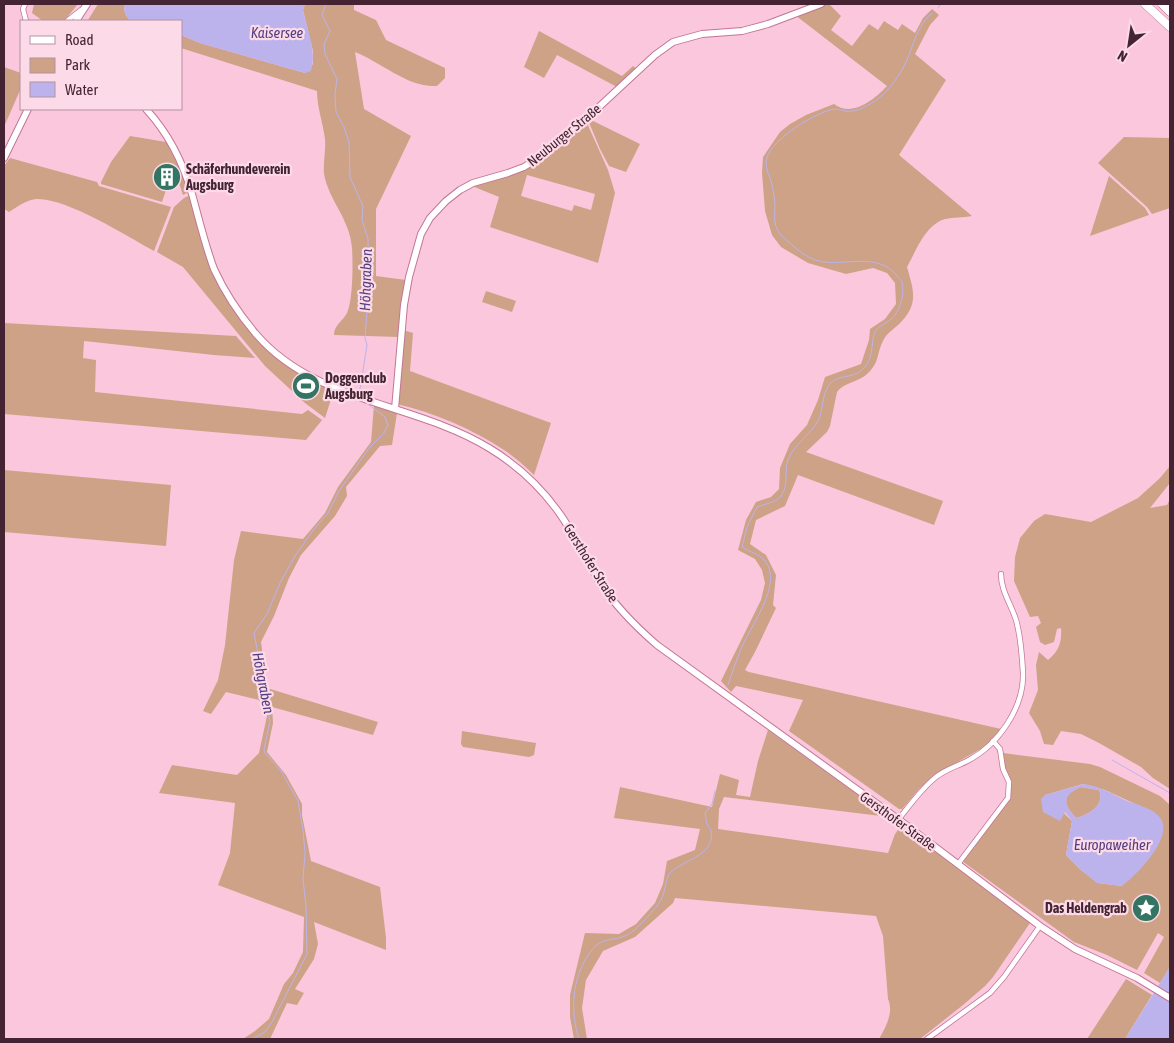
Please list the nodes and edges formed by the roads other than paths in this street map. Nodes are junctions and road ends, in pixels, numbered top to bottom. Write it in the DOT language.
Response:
graph roads {
  1 [pos="25,4"];
  2 [pos="821,4"];
  3 [pos="1145,4"];
  4 [pos="1162,4"];
  5 [pos="85,6"];
  6 [pos="1170,12"];
  7 [pos="26,20"];
  8 [pos="69,20"];
  9 [pos="77,20"];
  10 [pos="1170,27"];
  11 [pos="28,110"];
  12 [pos="147,110"];
  13 [pos="4,158"];
  14 [pos="395,409"];
  15 [pos="1001,574"];
  16 [pos="993,741"];
  17 [pos="898,820"];
  18 [pos="958,864"];
  19 [pos="1040,926"];
  20 [pos="1170,998"];
  21 [pos="927,1039"];
  1 -- 7 [label="street"];
  2 -- 14 [label="main road, Neuburger Straße"];
  3 -- 10 [label="highway"];
  4 -- 6 [label="highway"];
  5 -- 8 [label="street"];
  5 -- 9 [label="main road"];
  11 -- 13 [label="main road"];
  12 -- 14 [label="main road, Gersthofer Straße"];
  14 -- 17 [label="main road, Gersthofer Straße"];
  15 -- 16 [label="street"];
  16 -- 17 [label="street"];
  16 -- 18 [label="street"];
  17 -- 18 [label="main road, Gersthofer Straße"];
  18 -- 19 [label="main road, Gersthofer Straße"];
  19 -- 20 [label="main road, Gersthofer Straße"];
  19 -- 21 [label="street"];
}
